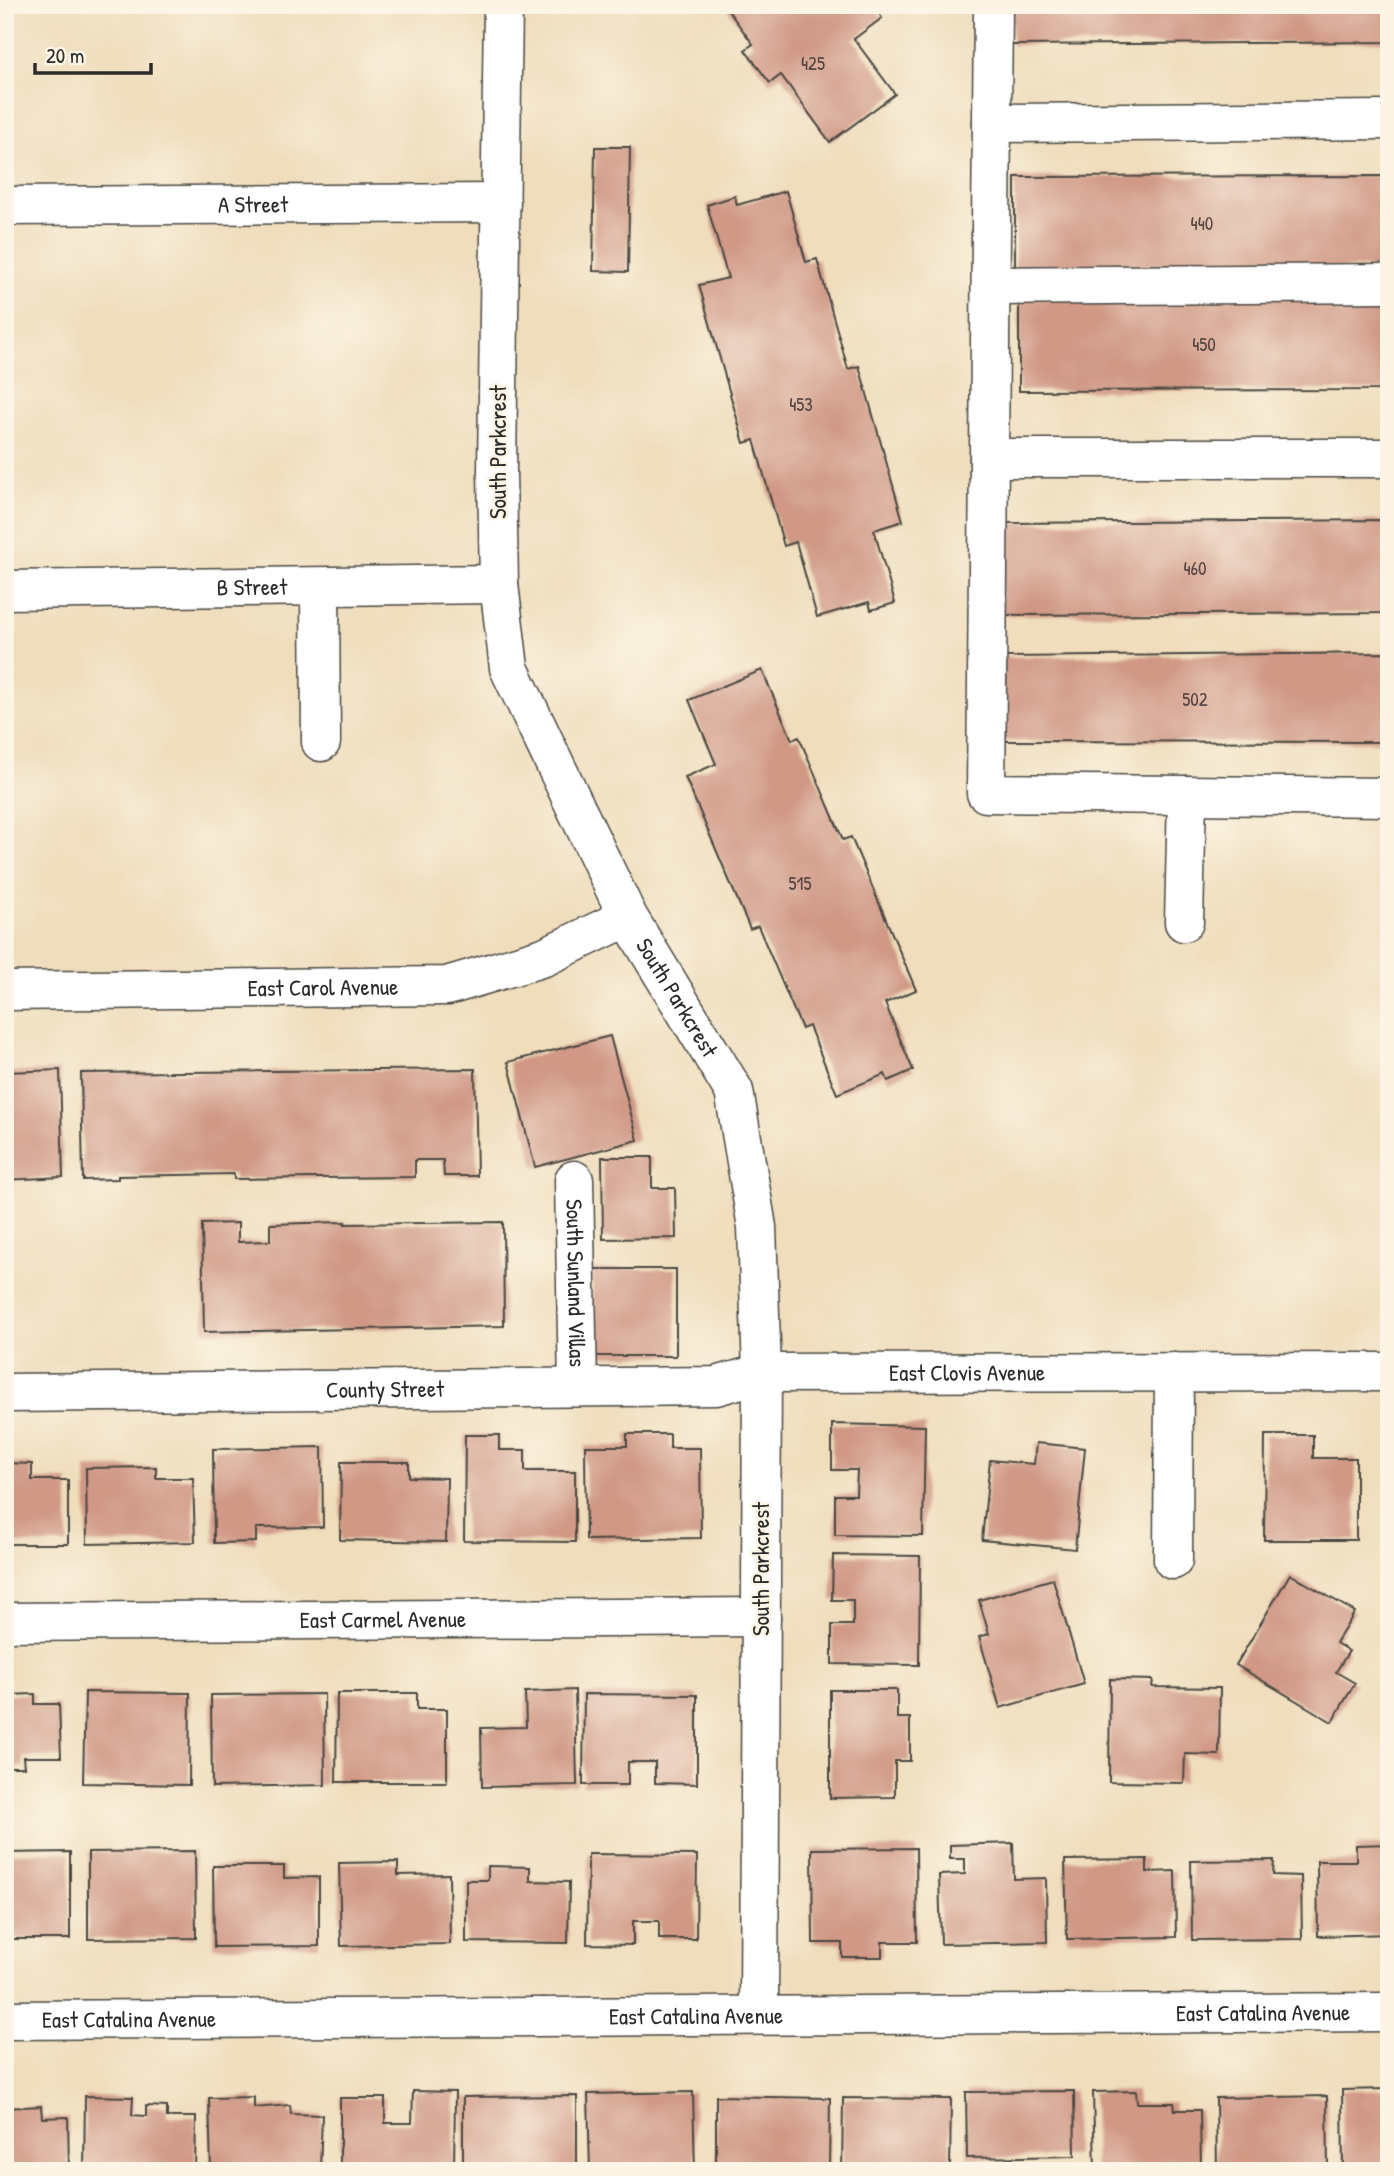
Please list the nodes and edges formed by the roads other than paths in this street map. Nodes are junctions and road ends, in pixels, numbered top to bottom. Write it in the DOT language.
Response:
graph roads {
  1 [pos="503,5"];
  2 [pos="993,5"];
  3 [pos="1389,120"];
  4 [pos="992,123"];
  5 [pos="501,203"];
  6 [pos="5,206"];
  7 [pos="1389,283"];
  8 [pos="990,286"];
  9 [pos="989,458"];
  10 [pos="1389,458"];
  11 [pos="499,584"];
  12 [pos="320,587"];
  13 [pos="5,590"];
  14 [pos="321,742"];
  15 [pos="1186,795"];
  16 [pos="1389,797"];
  17 [pos="628,917"];
  18 [pos="1184,922"];
  19 [pos="5,991"];
  20 [pos="574,1180"];
  21 [pos="1174,1372"];
  22 [pos="1389,1372"];
  23 [pos="762,1373"];
  24 [pos="578,1387"];
  25 [pos="5,1392"];
  26 [pos="1173,1560"];
  27 [pos="761,1617"];
  28 [pos="5,1622"];
  29 [pos="1389,2012"];
  30 [pos="759,2015"];
  31 [pos="5,2020"];
  1 -- 5 [label="street, South Parkcrest"];
  2 -- 4 [label="street"];
  3 -- 4 [label="street"];
  4 -- 8 [label="street"];
  5 -- 6 [label="street, A Street"];
  5 -- 11 [label="street, South Parkcrest"];
  7 -- 8 [label="street"];
  8 -- 9 [label="street"];
  9 -- 10 [label="street"];
  9 -- 15 [label="street"];
  11 -- 12 [label="street, B Street"];
  11 -- 17 [label="street, South Parkcrest"];
  12 -- 13 [label="street, B Street"];
  12 -- 14 [label="street"];
  15 -- 16 [label="street"];
  15 -- 18 [label="street"];
  17 -- 19 [label="street, East Carol Avenue"];
  17 -- 23 [label="street, South Parkcrest"];
  20 -- 24 [label="street, South Sunland Villas"];
  21 -- 22 [label="street, East Clovis Avenue"];
  21 -- 23 [label="street, East Clovis Avenue"];
  21 -- 26 [label="street"];
  23 -- 24 [label="street, County Street"];
  23 -- 27 [label="street, South Parkcrest"];
  24 -- 25 [label="street, County Street"];
  27 -- 28 [label="street, East Carmel Avenue"];
  27 -- 30 [label="street, South Parkcrest"];
  29 -- 30 [label="street, East Catalina Avenue"];
  30 -- 31 [label="street, East Catalina Avenue"];
}
